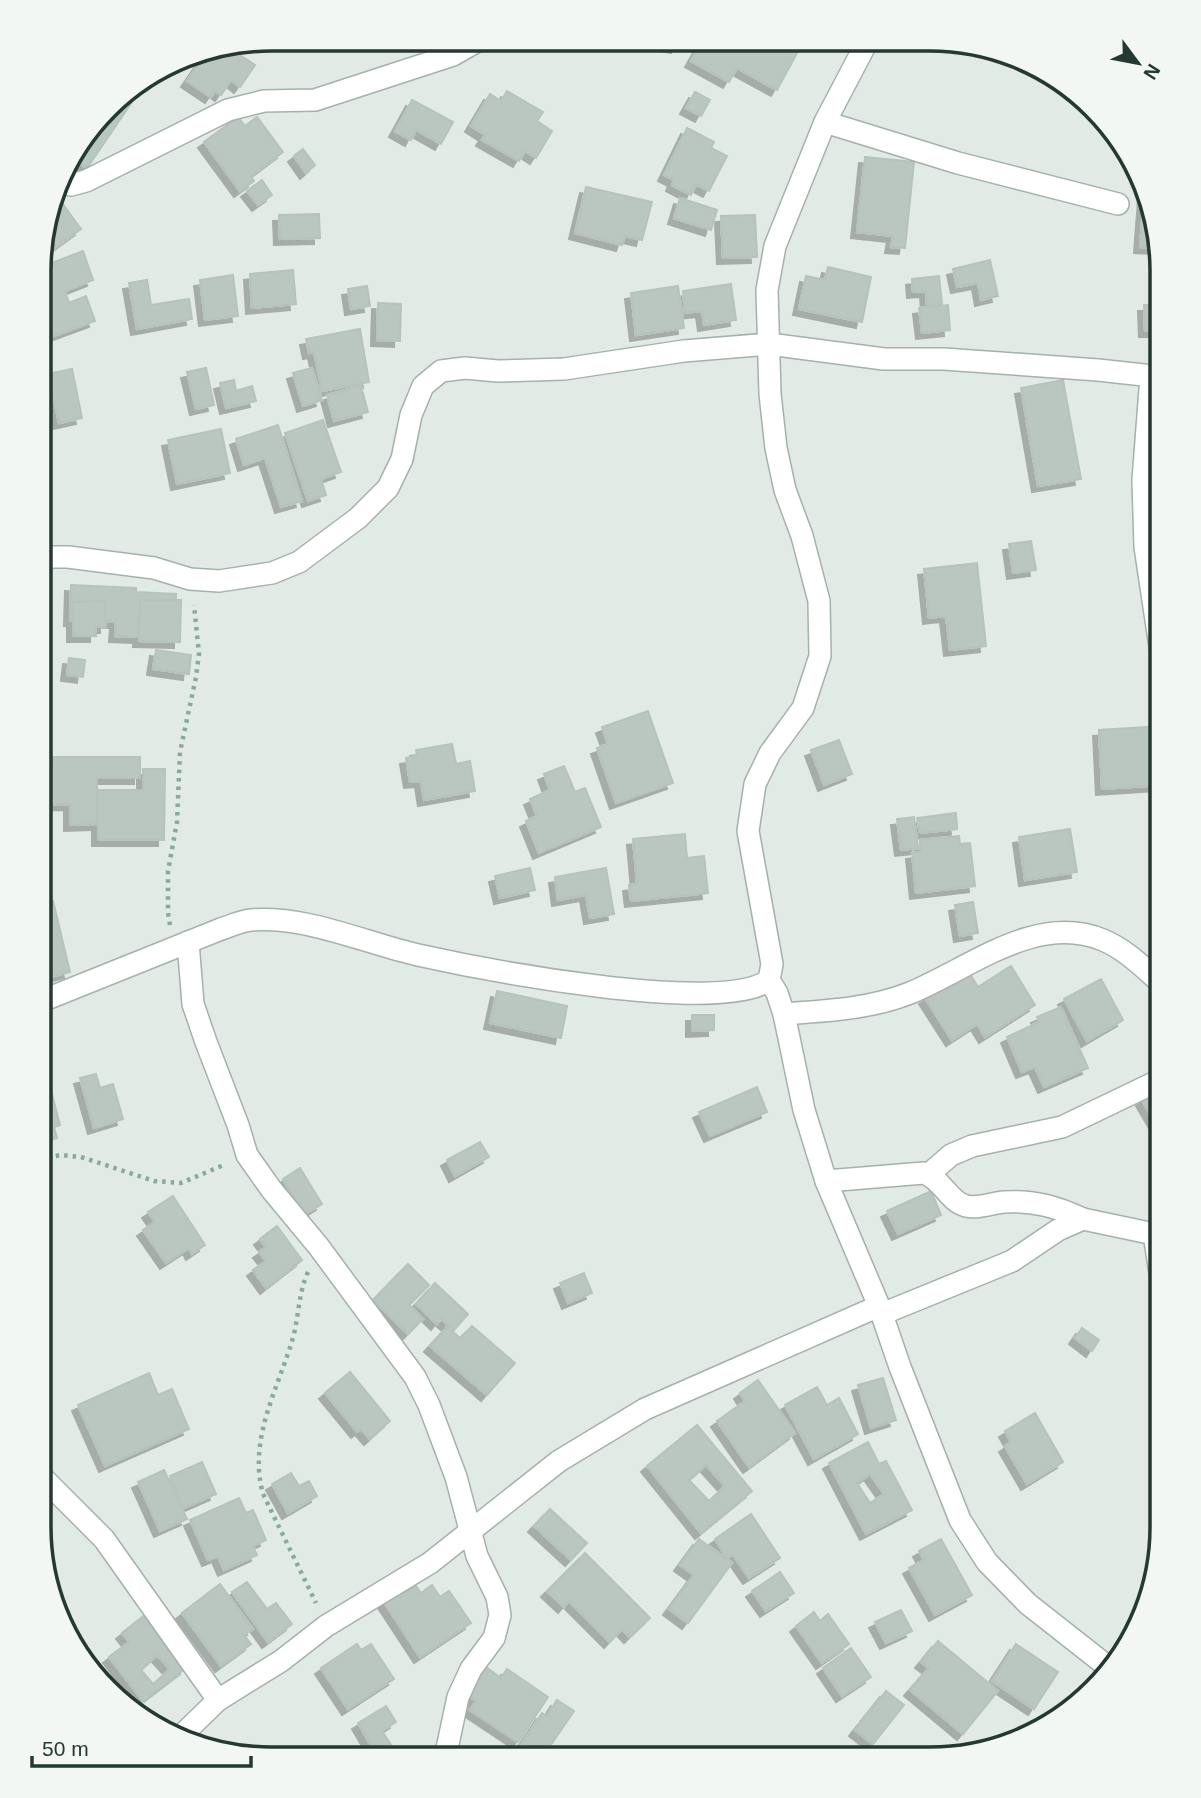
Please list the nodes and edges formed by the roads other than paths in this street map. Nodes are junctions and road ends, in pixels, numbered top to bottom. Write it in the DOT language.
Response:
graph roads {
  1 [pos="460,51"];
  2 [pos="861,51"];
  3 [pos="825,122"];
  4 [pos="68,184"];
  5 [pos="1118,204"];
  6 [pos="769,344"];
  7 [pos="1150,376"];
  8 [pos="1150,428"];
  9 [pos="51,557"];
  10 [pos="1150,580"];
  11 [pos="182,944"];
  12 [pos="1150,974"];
  13 [pos="769,980"];
  14 [pos="51,997"];
  15 [pos="784,1014"];
  16 [pos="1150,1085"];
  17 [pos="929,1174"];
  18 [pos="826,1181"];
  19 [pos="1083,1219"];
  20 [pos="1150,1232"];
  21 [pos="881,1310"];
  22 [pos="51,1487"];
  23 [pos="469,1531"];
  24 [pos="1103,1663"];
  25 [pos="218,1700"];
  26 [pos="187,1731"];
  27 [pos="447,1747"];
  1 -- 4 [label="street"];
  2 -- 3 [label="street"];
  3 -- 5 [label="street"];
  3 -- 6 [label="street"];
  6 -- 7 [label="street"];
  6 -- 9 [label="street"];
  6 -- 13 [label="street"];
  8 -- 10 [label="street"];
  11 -- 13 [label="street"];
  11 -- 14 [label="street"];
  11 -- 23 [label="street"];
  12 -- 15 [label="street"];
  13 -- 15 [label="street"];
  15 -- 18 [label="street"];
  16 -- 17 [label="street"];
  17 -- 18 [label="street"];
  17 -- 19 [label="street"];
  18 -- 21 [label="street"];
  19 -- 20 [label="street"];
  19 -- 21 [label="street"];
  21 -- 23 [label="street"];
  21 -- 24 [label="street"];
  22 -- 25 [label="street"];
  23 -- 25 [label="street"];
  23 -- 27 [label="street"];
  25 -- 26 [label="street"];
}
